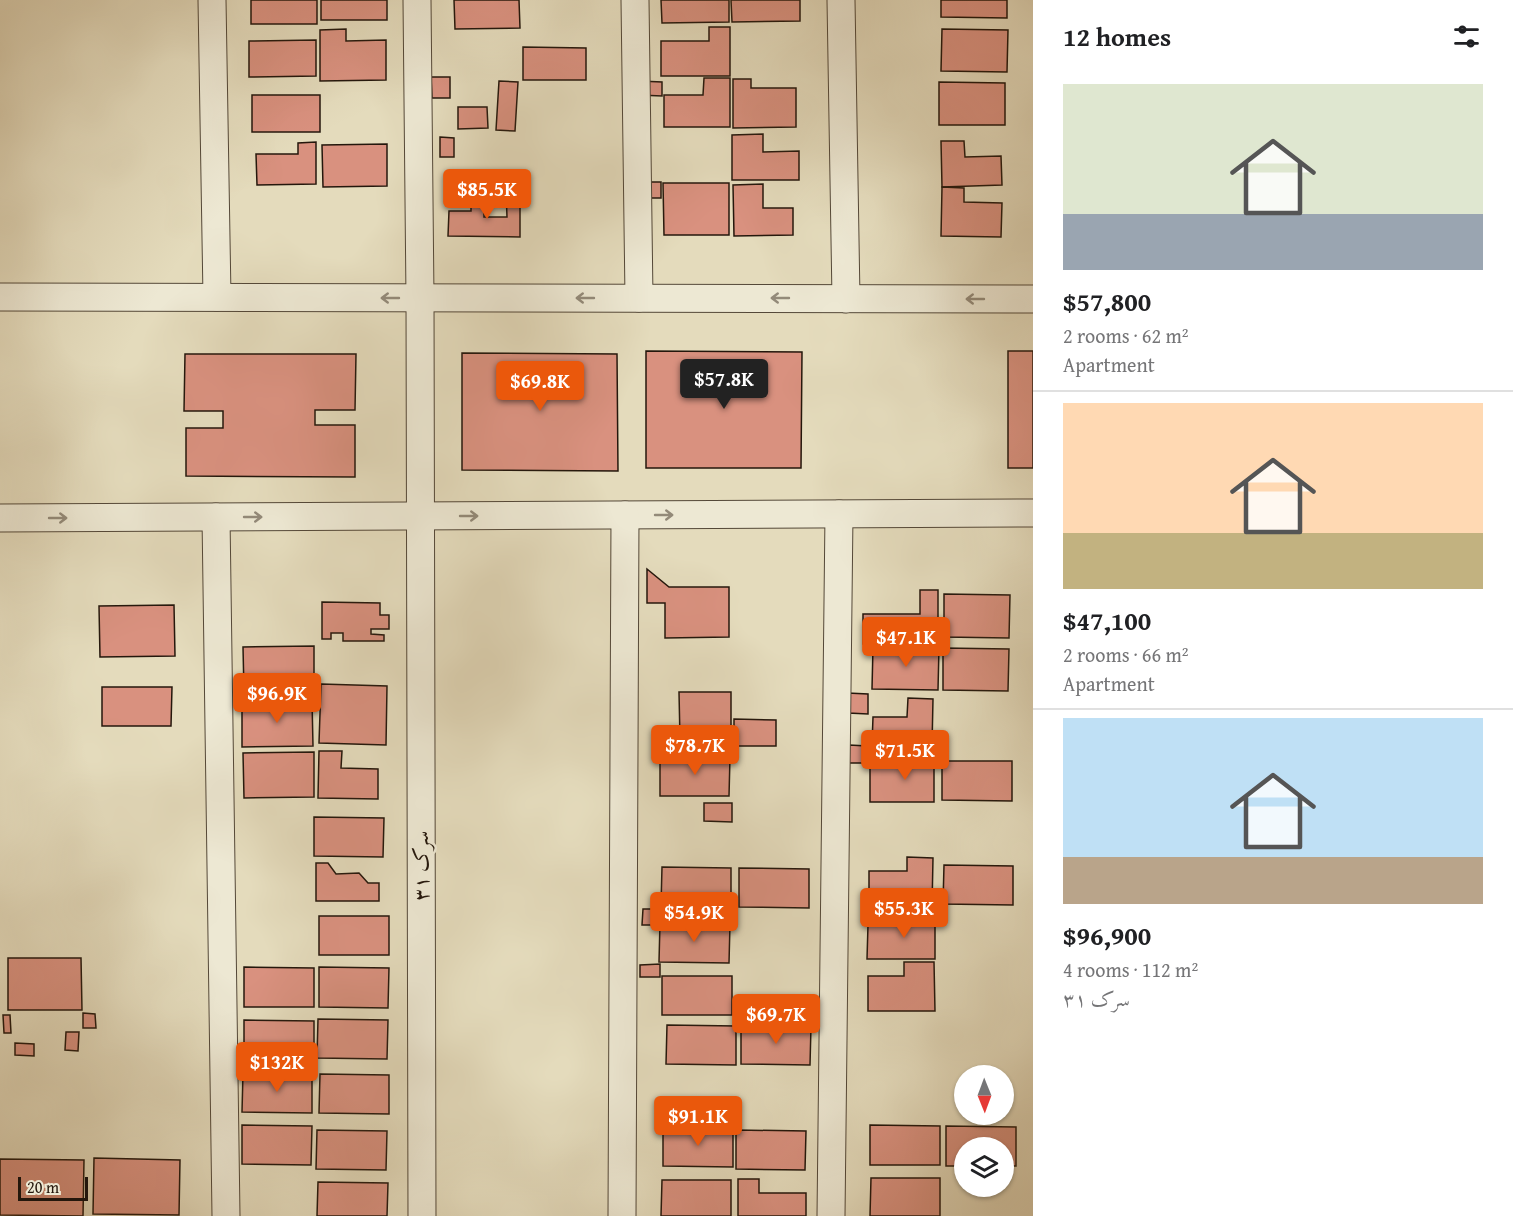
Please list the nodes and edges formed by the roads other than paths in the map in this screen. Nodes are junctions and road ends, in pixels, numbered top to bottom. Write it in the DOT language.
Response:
graph roads {
  1 [pos="212,0"];
  2 [pos="417,0"];
  3 [pos="635,0"];
  4 [pos="841,0"];
  5 [pos="0,297"];
  6 [pos="218,297"];
  7 [pos="420,298"];
  8 [pos="639,298"];
  9 [pos="846,298"];
  10 [pos="1033,299"];
  11 [pos="1033,513"];
  12 [pos="839,514"];
  13 [pos="625,515"];
  14 [pos="421,516"];
  15 [pos="216,517"];
  16 [pos="0,518"];
  17 [pos="226,1216"];
  18 [pos="422,1216"];
  19 [pos="622,1216"];
  20 [pos="831,1216"];
  1 -- 6 [label="street"];
  2 -- 7 [label="street, سرک ۳۱"];
  3 -- 8 [label="street"];
  4 -- 9 [label="street"];
  5 -- 6 [label="street"];
  7 -- 6 [label="street, one-way"];
  8 -- 7 [label="street, one-way"];
  7 -- 14 [label="street, سرک ۳۱"];
  9 -- 8 [label="street, one-way"];
  10 -- 9 [label="street, one-way"];
  11 -- 12 [label="street"];
  13 -- 12 [label="street, one-way"];
  12 -- 20 [label="street"];
  14 -- 13 [label="street, one-way"];
  13 -- 19 [label="street"];
  15 -- 14 [label="street, one-way"];
  14 -- 18 [label="street, سرک ۳۱"];
  16 -- 15 [label="street, one-way"];
  15 -- 17 [label="street"];
}
